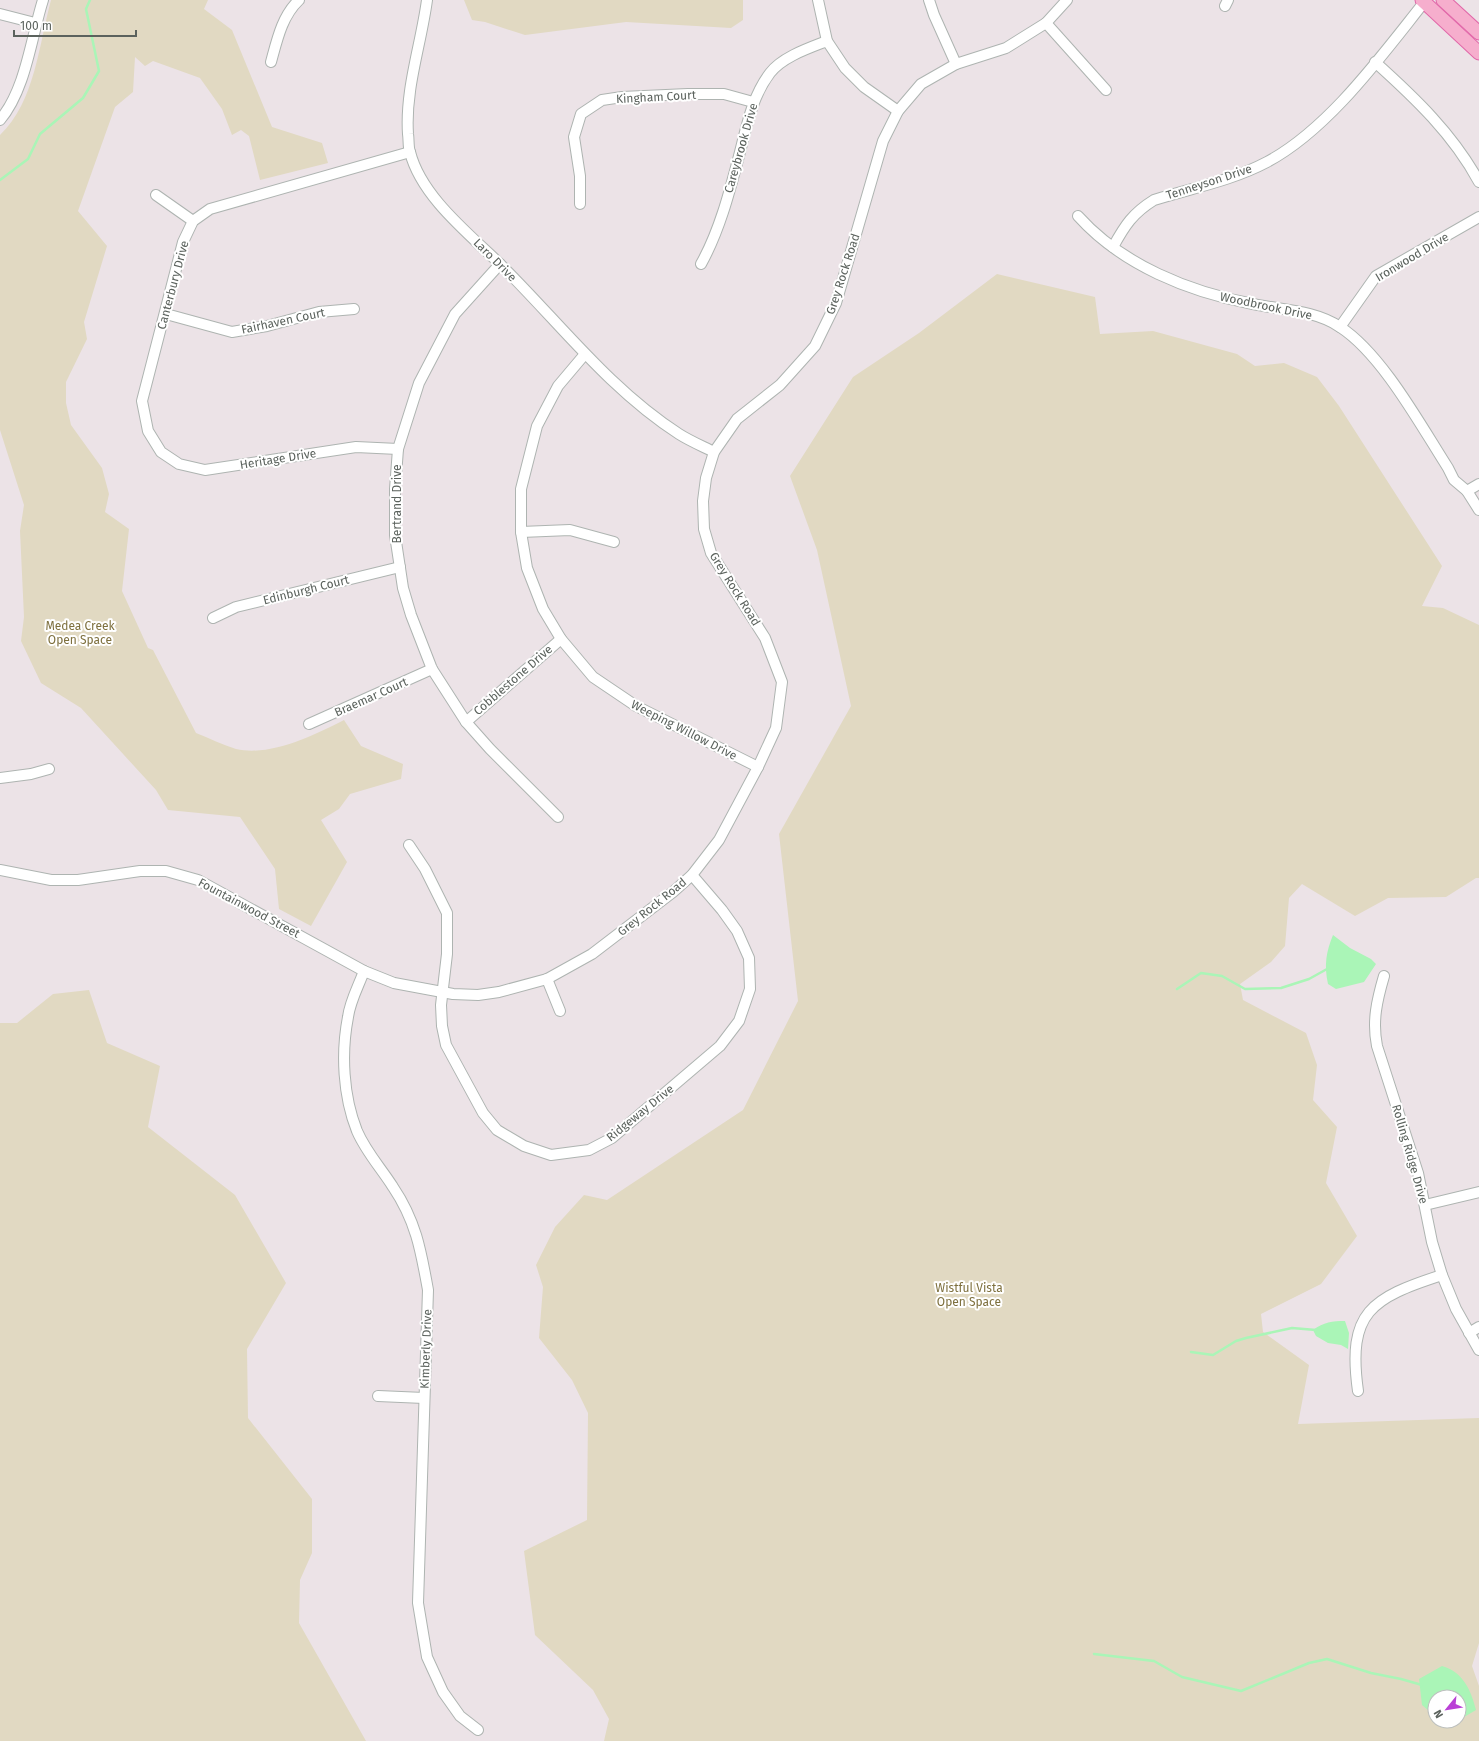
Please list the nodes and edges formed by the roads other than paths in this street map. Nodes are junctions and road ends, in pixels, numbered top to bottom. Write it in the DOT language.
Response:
graph roads {
  1 [pos="43,0"];
  2 [pos="299,0"];
  3 [pos="427,0"];
  4 [pos="818,0"];
  5 [pos="929,0"];
  6 [pos="1067,0"];
  7 [pos="1443,0"];
  8 [pos="1424,1"];
  9 [pos="0,14"];
  10 [pos="1046,22"];
  11 [pos="35,23"];
  12 [pos="1479,33"];
  13 [pos="827,41"];
  14 [pos="1479,53"];
  15 [pos="271,62"];
  16 [pos="1375,62"];
  17 [pos="956,64"];
  18 [pos="1106,90"];
  19 [pos="753,102"];
  20 [pos="898,111"];
  21 [pos="0,120"];
  22 [pos="410,152"];
  23 [pos="1479,182"];
  24 [pos="156,195"];
  25 [pos="580,204"];
  26 [pos="1078,216"];
  27 [pos="1479,217"];
  28 [pos="193,221"];
  29 [pos="1112,246"];
  30 [pos="500,264"];
  31 [pos="701,264"];
  32 [pos="354,309"];
  33 [pos="166,314"];
  34 [pos="1340,327"];
  35 [pos="585,354"];
  36 [pos="398,449"];
  37 [pos="161,452"];
  38 [pos="714,452"];
  39 [pos="1479,484"];
  40 [pos="1467,491"];
  41 [pos="1479,510"];
  42 [pos="521,532"];
  43 [pos="614,542"];
  44 [pos="400,567"];
  45 [pos="213,618"];
  46 [pos="561,638"];
  47 [pos="432,669"];
  48 [pos="466,722"];
  49 [pos="309,724"];
  50 [pos="758,767"];
  51 [pos="49,769"];
  52 [pos="0,778"];
  53 [pos="558,817"];
  54 [pos="409,845"];
  55 [pos="0,870"];
  56 [pos="692,875"];
  57 [pos="364,971"];
  58 [pos="1384,976"];
  59 [pos="547,979"];
  60 [pos="442,993"];
  61 [pos="560,1011"];
  62 [pos="1479,1192"];
  63 [pos="1425,1205"];
  64 [pos="1442,1275"];
  65 [pos="1479,1327"];
  66 [pos="1469,1333"];
  67 [pos="1478,1346"];
  68 [pos="1358,1391"];
  69 [pos="378,1396"];
  70 [pos="424,1398"];
  71 [pos="478,1730"];
  1 -- 11 [label="street"];
  2 -- 15 [label="street"];
  3 -- 22 [label="street, Laro Drive"];
  4 -- 13 [label="street"];
  5 -- 17 [label="street"];
  6 -- 10 [label="street, Grey Rock Road"];
  7 -- 12 [label="main road"];
  8 -- 14 [label="main road"];
  8 -- 16 [label="street, Tenneyson Drive"];
  9 -- 11 [label="street"];
  10 -- 17 [label="street, Grey Rock Road"];
  10 -- 18 [label="street"];
  11 -- 21 [label="street"];
  13 -- 19 [label="street, Careybrook Drive"];
  13 -- 20 [label="street"];
  16 -- 23 [label="street"];
  16 -- 29 [label="street, Tenneyson Drive"];
  17 -- 20 [label="street, Grey Rock Road"];
  19 -- 25 [label="street, Kingham Court"];
  19 -- 31 [label="street, Careybrook Drive"];
  20 -- 38 [label="street, Grey Rock Road"];
  22 -- 28 [label="street, Canterbury Drive"];
  22 -- 30 [label="street, Laro Drive"];
  24 -- 28 [label="street"];
  26 -- 29 [label="street, Woodbrook Drive"];
  27 -- 34 [label="street, Ironwood Drive"];
  28 -- 33 [label="street, Canterbury Drive"];
  29 -- 34 [label="street, Woodbrook Drive"];
  30 -- 35 [label="street, Laro Drive"];
  30 -- 36 [label="street, Bertrand Drive"];
  32 -- 33 [label="street, Fairhaven Court"];
  33 -- 37 [label="street, Canterbury Drive"];
  34 -- 40 [label="street, Woodbrook Drive"];
  35 -- 38 [label="street, Laro Drive"];
  35 -- 42 [label="street, Weeping Willow Drive"];
  36 -- 37 [label="street, Heritage Drive"];
  36 -- 44 [label="street, Bertrand Drive"];
  38 -- 50 [label="street, Grey Rock Road"];
  39 -- 40 [label="street"];
  40 -- 41 [label="street, Woodbrook Drive"];
  42 -- 43 [label="street"];
  42 -- 46 [label="street, Weeping Willow Drive"];
  44 -- 45 [label="street, Edinburgh Court"];
  44 -- 47 [label="street, Bertrand Drive"];
  46 -- 48 [label="street, Cobblestone Drive"];
  46 -- 50 [label="street, Weeping Willow Drive"];
  47 -- 48 [label="street, Bertrand Drive"];
  47 -- 49 [label="street, Braemar Court"];
  48 -- 53 [label="street, Bertrand Drive"];
  50 -- 56 [label="street, Grey Rock Road"];
  51 -- 52 [label="street"];
  54 -- 60 [label="street, Ridgeway Drive"];
  55 -- 57 [label="street, Fountainwood Street"];
  56 -- 59 [label="street, Grey Rock Road"];
  56 -- 60 [label="street, Ridgeway Drive"];
  57 -- 60 [label="street, Fountainwood Street"];
  57 -- 70 [label="street, Kimberly Drive"];
  58 -- 63 [label="street, Rolling Ridge Drive"];
  59 -- 60 [label="street, Grey Rock Road"];
  59 -- 61 [label="street"];
  62 -- 63 [label="street"];
  63 -- 64 [label="street, Rolling Ridge Drive"];
  64 -- 66 [label="street, Rolling Ridge Drive"];
  64 -- 68 [label="street"];
  65 -- 66 [label="street"];
  66 -- 67 [label="street, Rolling Ridge Drive"];
  69 -- 70 [label="street"];
  70 -- 71 [label="street, Kimberly Drive"];
}
